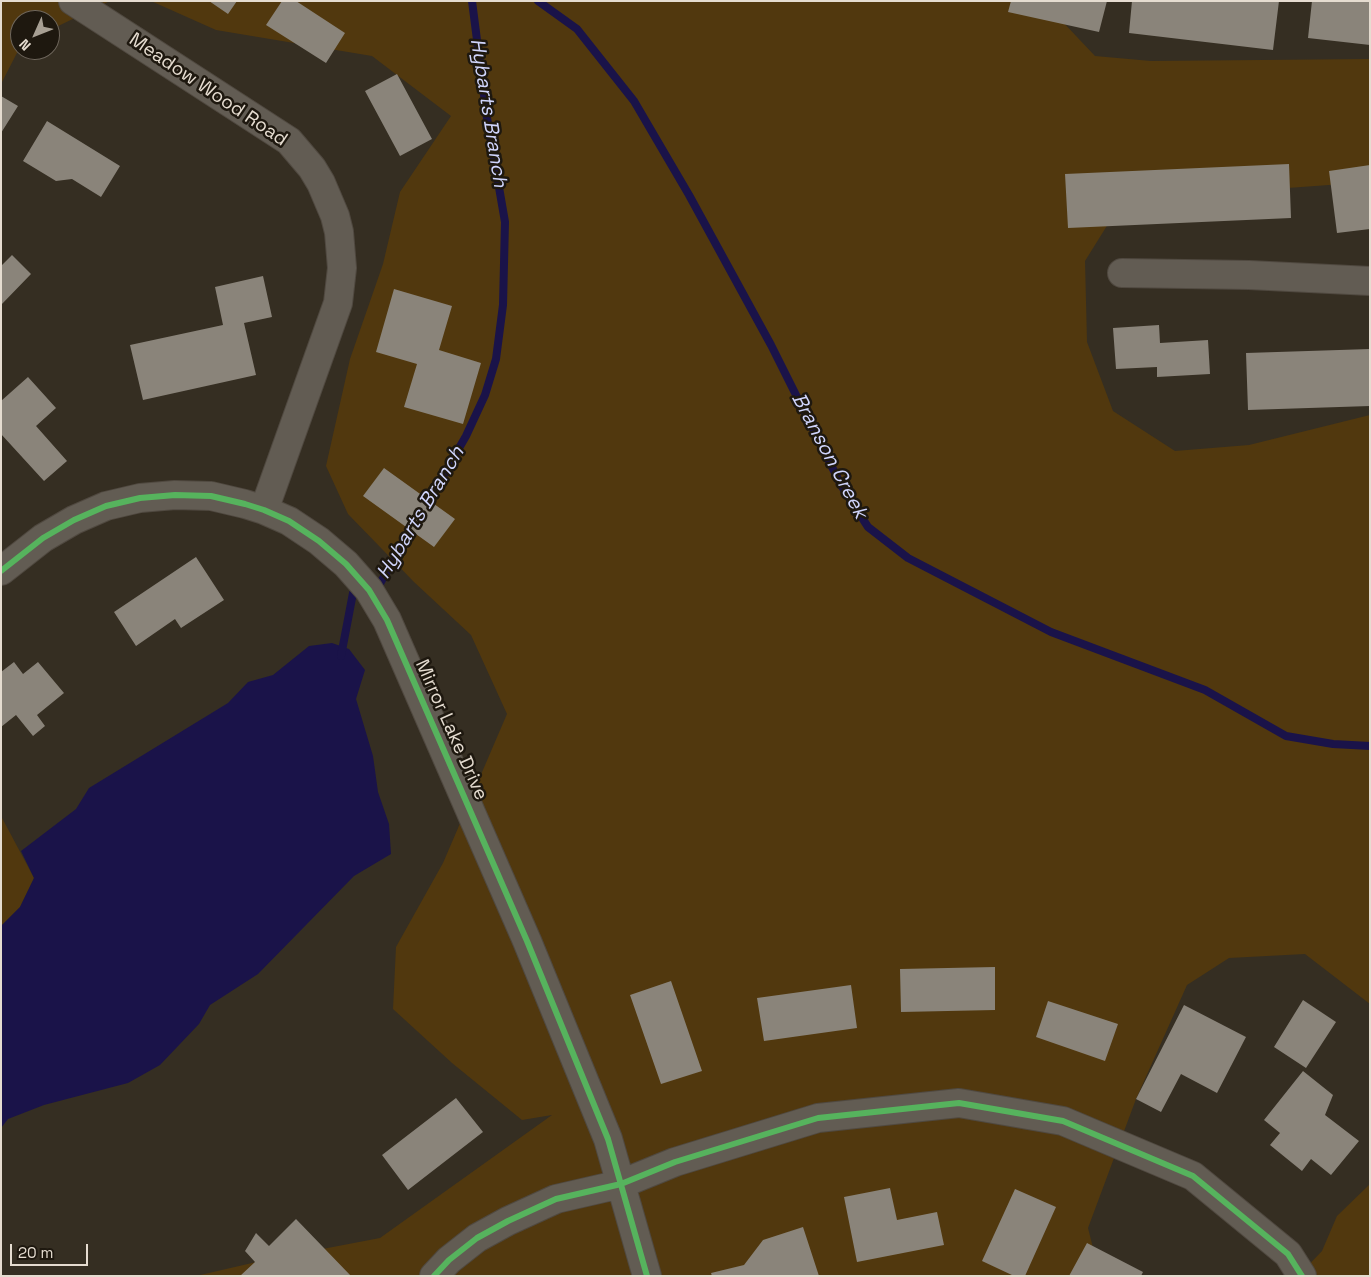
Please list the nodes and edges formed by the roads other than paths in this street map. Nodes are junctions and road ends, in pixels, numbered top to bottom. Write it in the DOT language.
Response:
graph roads {
  1 [pos="73,1"];
  2 [pos="1122,273"];
  3 [pos="1370,281"];
  4 [pos="264,510"];
  5 [pos="5,560"];
  6 [pos="621,1184"];
  7 [pos="434,1276"];
  8 [pos="647,1276"];
  9 [pos="1302,1276"];
  1 -- 4 [label="street, Meadow Wood Road"];
  2 -- 3 [label="street"];
  4 -- 5 [label="street, Mirror Lake Drive"];
  4 -- 6 [label="street, Mirror Lake Drive"];
  6 -- 7 [label="street"];
  6 -- 8 [label="street, Mirror Lake Drive"];
  6 -- 9 [label="street"];
}
